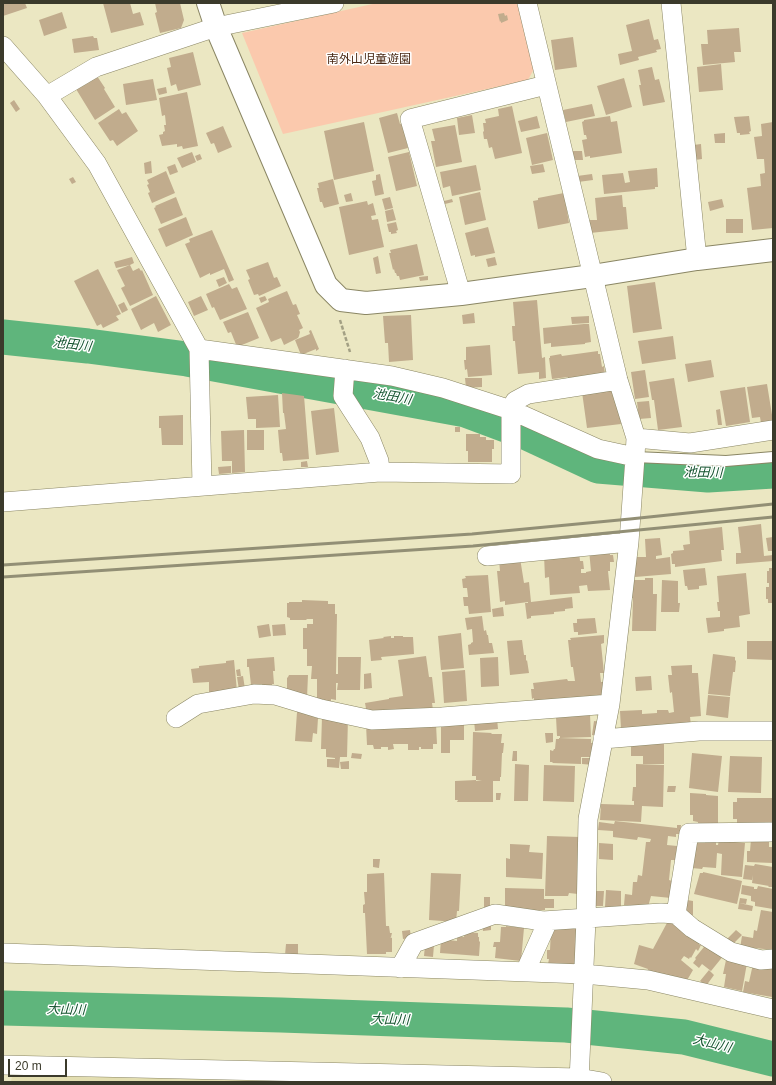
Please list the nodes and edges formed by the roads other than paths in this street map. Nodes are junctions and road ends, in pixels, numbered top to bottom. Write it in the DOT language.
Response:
graph roads {
  1 [pos="208,3"];
  2 [pos="334,3"];
  3 [pos="528,3"];
  4 [pos="672,3"];
  5 [pos="216,27"];
  6 [pos="3,46"];
  7 [pos="10,66"];
  8 [pos="546,85"];
  9 [pos="47,96"];
  10 [pos="773,250"];
  11 [pos="697,259"];
  12 [pos="592,276"];
  13 [pos="461,294"];
  14 [pos="199,349"];
  15 [pos="345,369"];
  16 [pos="618,380"];
  17 [pos="511,410"];
  18 [pos="773,430"];
  19 [pos="636,438"];
  20 [pos="773,457"];
  21 [pos="635,458"];
  22 [pos="380,472"];
  23 [pos="202,486"];
  24 [pos="3,502"];
  25 [pos="629,542"];
  26 [pos="487,556"];
  27 [pos="610,704"];
  28 [pos="176,718"];
  29 [pos="773,731"];
  30 [pos="603,738"];
  31 [pos="773,832"];
  32 [pos="676,914"];
  33 [pos="586,919"];
  34 [pos="548,921"];
  35 [pos="3,953"];
  36 [pos="773,958"];
  37 [pos="400,968"];
  38 [pos="525,972"];
  39 [pos="584,979"];
  40 [pos="773,1009"];
  41 [pos="3,1066"];
  42 [pos="579,1074"];
  43 [pos="602,1082"];
  1 -- 5 [label="street"];
  2 -- 5 [label="street"];
  3 -- 8 [label="street"];
  4 -- 11 [label="street"];
  5 -- 9 [label="street"];
  5 -- 13 [label="street"];
  6 -- 7 [label="street"];
  7 -- 9 [label="street"];
  8 -- 12 [label="street"];
  8 -- 13 [label="street"];
  9 -- 14 [label="street"];
  10 -- 11 [label="street"];
  11 -- 12 [label="street"];
  12 -- 13 [label="street"];
  12 -- 16 [label="street"];
  14 -- 15 [label="street"];
  14 -- 23 [label="street"];
  15 -- 17 [label="street"];
  15 -- 22 [label="street"];
  16 -- 17 [label="street"];
  16 -- 19 [label="street"];
  17 -- 21 [label="street"];
  17 -- 22 [label="street"];
  18 -- 19 [label="street"];
  19 -- 21 [label="street"];
  20 -- 21 [label="lane"];
  21 -- 25 [label="street"];
  22 -- 23 [label="street"];
  23 -- 24 [label="street"];
  25 -- 26 [label="street"];
  25 -- 27 [label="street"];
  27 -- 28 [label="street"];
  27 -- 30 [label="street"];
  29 -- 30 [label="street"];
  30 -- 33 [label="street"];
  31 -- 32 [label="street"];
  32 -- 33 [label="street"];
  32 -- 36 [label="street"];
  33 -- 34 [label="street"];
  33 -- 39 [label="street"];
  34 -- 37 [label="street"];
  34 -- 38 [label="street"];
  35 -- 37 [label="street"];
  37 -- 38 [label="street"];
  38 -- 39 [label="street"];
  39 -- 40 [label="street"];
  39 -- 42 [label="street"];
  41 -- 42 [label="street"];
  42 -- 43 [label="street"];
}
